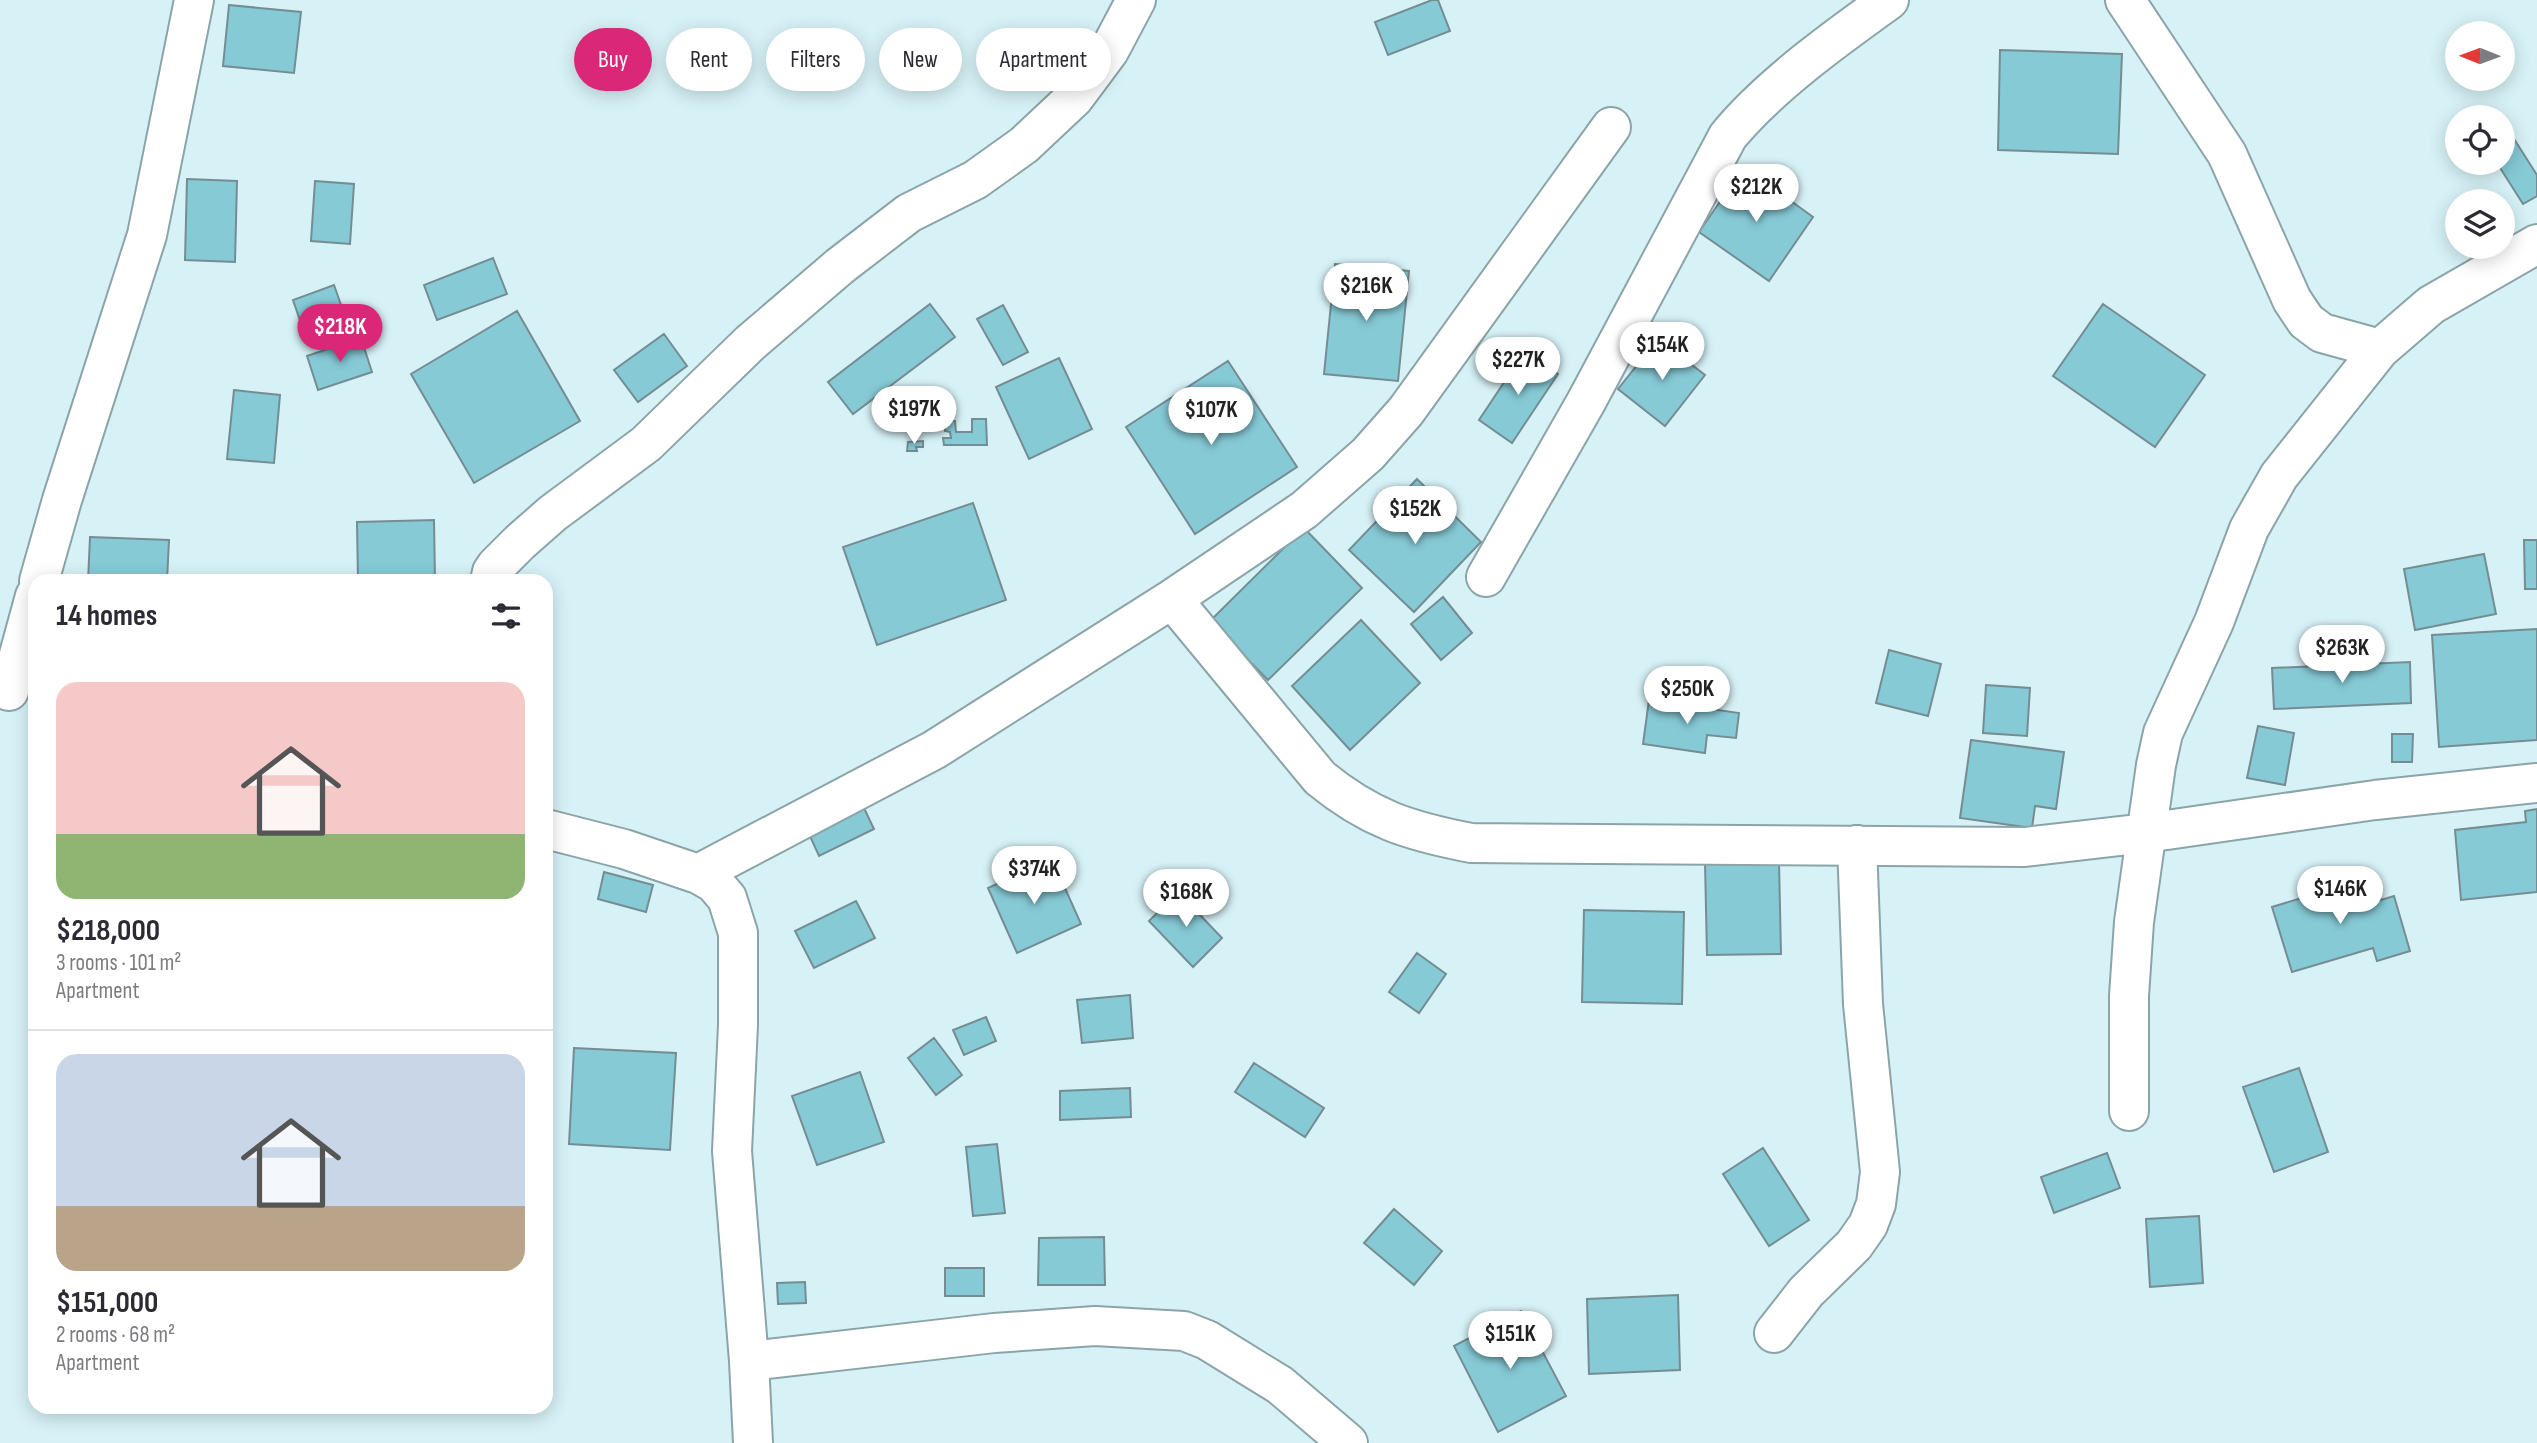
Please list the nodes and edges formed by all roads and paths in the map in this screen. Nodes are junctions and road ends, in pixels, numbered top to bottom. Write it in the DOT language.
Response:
graph roads {
  1 [pos="194,0"];
  2 [pos="1136,0"];
  3 [pos="1889,0"];
  4 [pos="2125,0"];
  5 [pos="1611,127"];
  6 [pos="2537,244"];
  7 [pos="2380,349"];
  8 [pos="41,574"];
  9 [pos="492,574"];
  10 [pos="1486,577"];
  11 [pos="1172,599"];
  12 [pos="28,630"];
  13 [pos="15,693"];
  14 [pos="2537,783"];
  15 [pos="553,831"];
  16 [pos="2146,833"];
  17 [pos="1857,845"];
  18 [pos="698,874"];
  19 [pos="2129,1111"];
  20 [pos="1774,1333"];
  21 [pos="750,1361"];
  22 [pos="753,1443"];
  23 [pos="1348,1443"];
  1 -- 8 [label="street"];
  2 -- 9 [label="street"];
  3 -- 10 [label="street"];
  4 -- 7 [label="street"];
  5 -- 11 [label="street"];
  6 -- 7 [label="street"];
  7 -- 16 [label="street"];
  11 -- 17 [label="street"];
  11 -- 18 [label="street"];
  12 -- 13 [label="street"];
  14 -- 16 [label="street"];
  15 -- 18 [label="street"];
  16 -- 17 [label="street"];
  16 -- 19 [label="street"];
  17 -- 20 [label="street"];
  18 -- 21 [label="street"];
  21 -- 22 [label="street"];
  21 -- 23 [label="street"];
}
